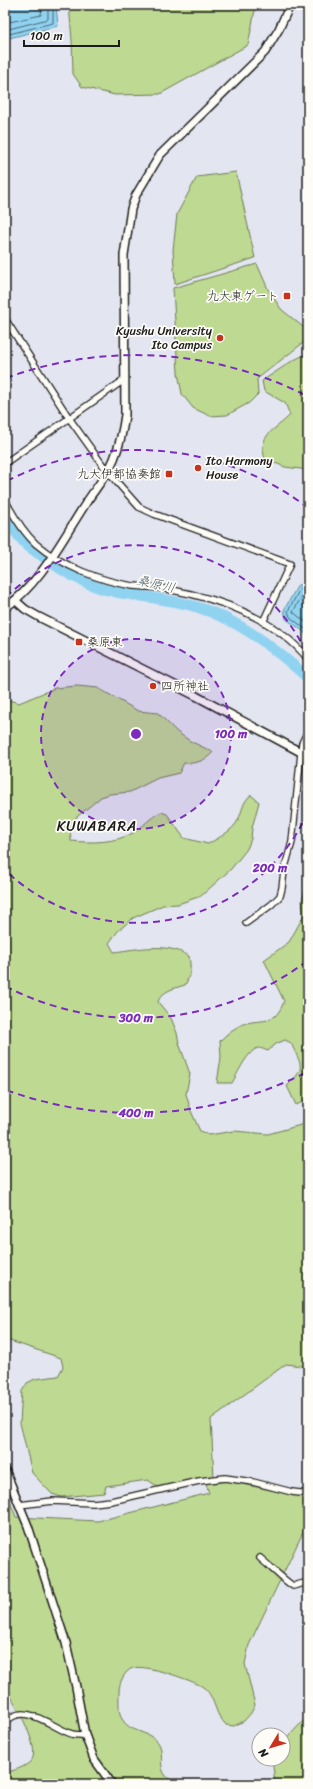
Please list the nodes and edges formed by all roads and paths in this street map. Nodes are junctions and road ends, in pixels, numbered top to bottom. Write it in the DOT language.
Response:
graph roads {
  1 [pos="290,5"];
  2 [pos="5,319"];
  3 [pos="124,380"];
  4 [pos="69,418"];
  5 [pos="5,463"];
  6 [pos="107,471"];
  7 [pos="5,500"];
  8 [pos="52,556"];
  9 [pos="16,601"];
  10 [pos="5,608"];
  11 [pos="263,622"];
  12 [pos="308,659"];
  13 [pos="308,731"];
  14 [pos="304,754"];
  15 [pos="246,923"];
  16 [pos="5,1470"];
  17 [pos="308,1494"];
  18 [pos="19,1505"];
  19 [pos="260,1558"];
  20 [pos="308,1582"];
  21 [pos="5,1723"];
  22 [pos="85,1736"];
  23 [pos="112,1784"];
  1 -- 3 [label="street"];
  2 -- 4 [label="street"];
  3 -- 4 [label="street"];
  3 -- 6 [label="street"];
  4 -- 5 [label="street"];
  4 -- 6 [label="street"];
  6 -- 8 [label="street"];
  6 -- 11 [label="street"];
  7 -- 8 [label="street"];
  8 -- 9 [label="street"];
  8 -- 11 [label="street"];
  9 -- 10 [label="street"];
  9 -- 14 [label="street"];
  11 -- 12 [label="street"];
  13 -- 14 [label="street"];
  14 -- 15 [label="street"];
  16 -- 18 [label="street"];
  17 -- 18 [label="street"];
  18 -- 22 [label="street"];
  19 -- 20 [label="street"];
  21 -- 22 [label="street"];
  22 -- 23 [label="street"];
}
